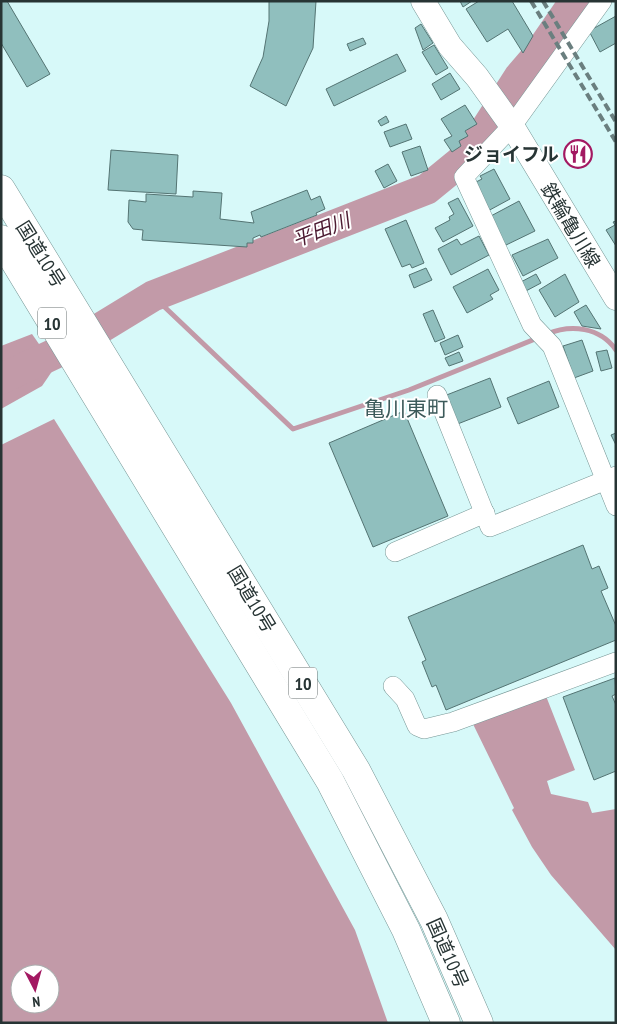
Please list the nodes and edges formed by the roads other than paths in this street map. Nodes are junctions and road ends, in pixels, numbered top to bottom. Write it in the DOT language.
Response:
graph roads {
  1 [pos="423,1"];
  2 [pos="439,1"];
  3 [pos="602,1"];
  4 [pos="477,76"];
  5 [pos="510,124"];
  6 [pos="1,189"];
  7 [pos="1,239"];
  8 [pos="616,298"];
  9 [pos="437,395"];
  10 [pos="610,478"];
  11 [pos="616,506"];
  12 [pos="485,513"];
  13 [pos="395,552"];
  14 [pos="616,662"];
  15 [pos="393,686"];
  16 [pos="446,1023"];
  17 [pos="479,1023"];
  1 -- 4 [label="main road, 鉄輪亀川線"];
  2 -- 4 [label="main road, 鉄輪亀川線"];
  3 -- 5 [label="street"];
  4 -- 5 [label="main road, 鉄輪亀川線"];
  5 -- 8 [label="main road, 鉄輪亀川線"];
  5 -- 10 [label="street"];
  6 -- 17 [label="highway, 国道10号 / 10"];
  7 -- 16 [label="highway, 国道10号 / 10"];
  9 -- 12 [label="street"];
  10 -- 11 [label="street"];
  10 -- 12 [label="street"];
  12 -- 13 [label="street"];
  14 -- 15 [label="street"];
}
